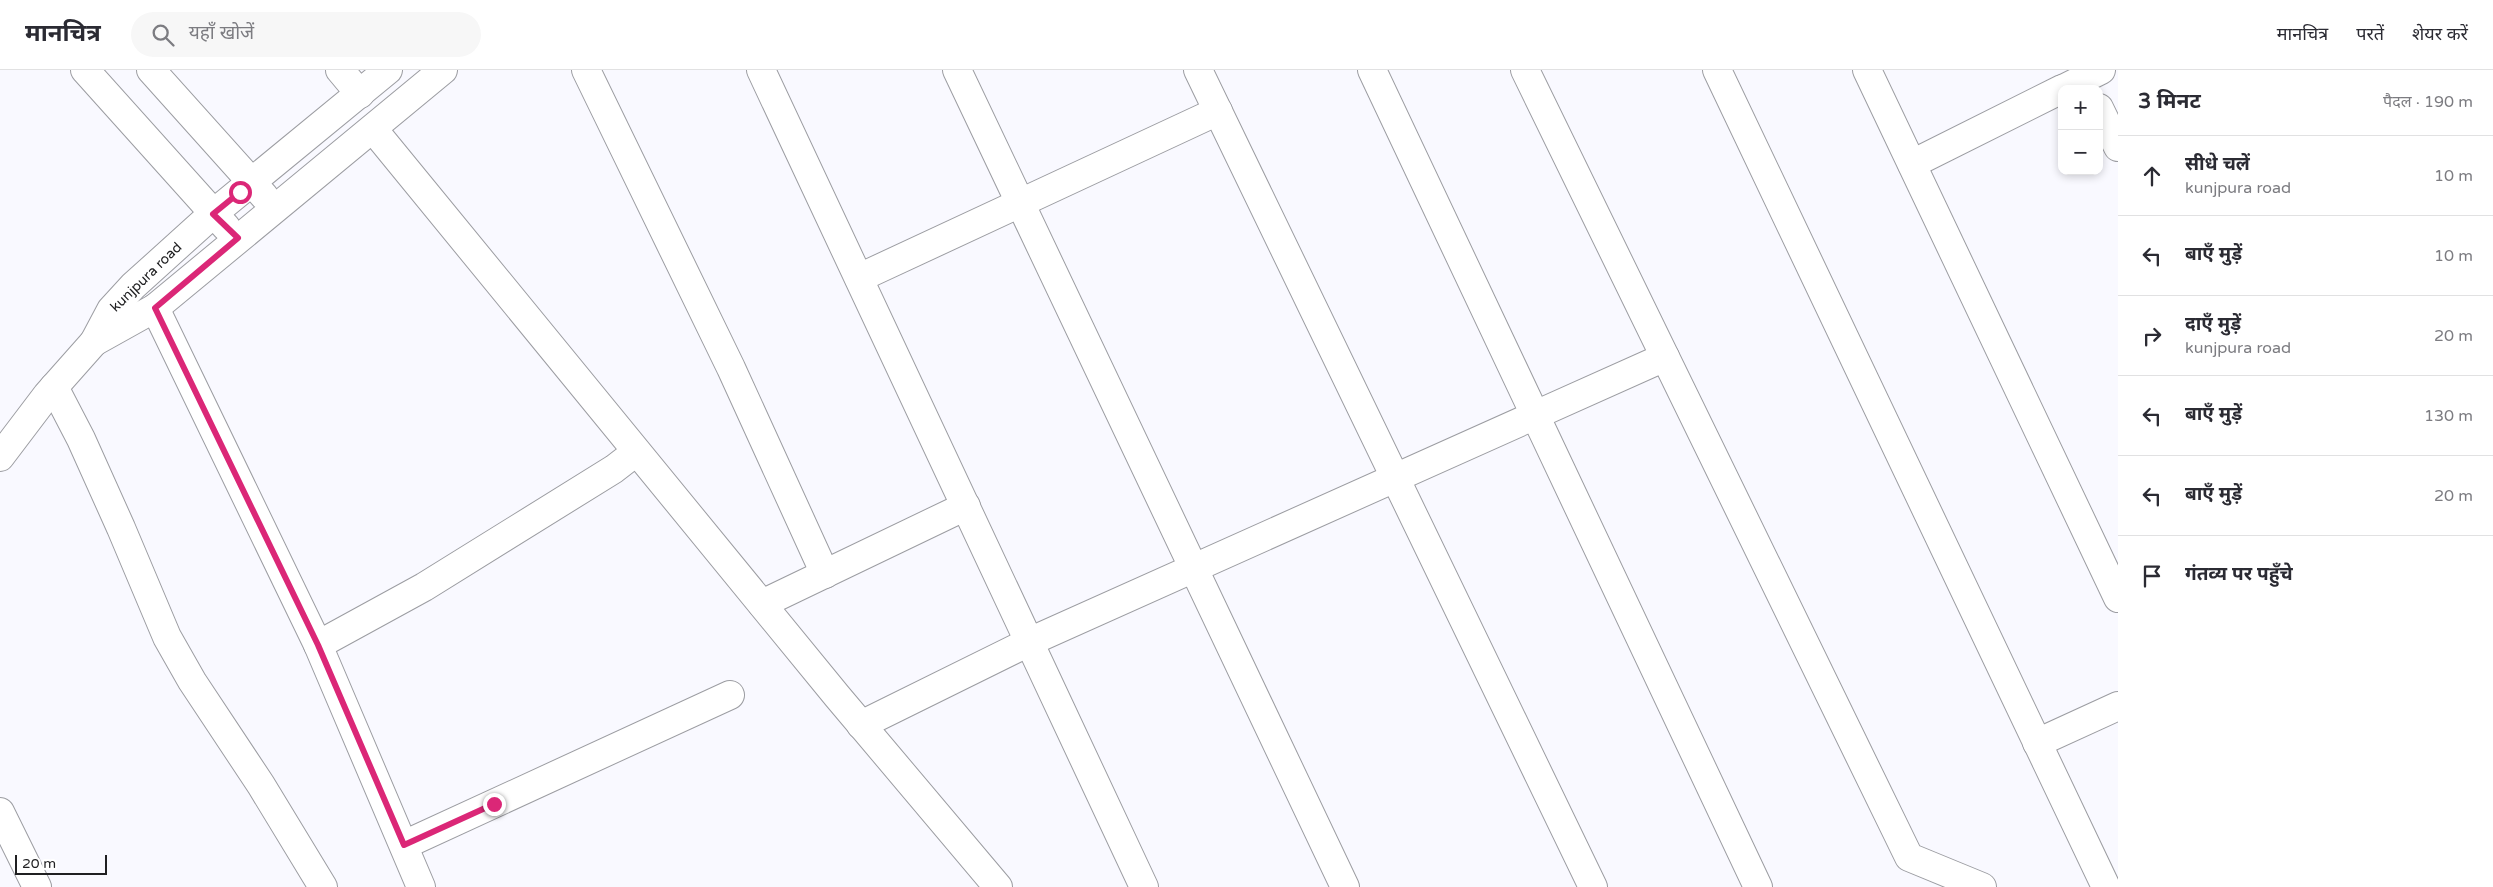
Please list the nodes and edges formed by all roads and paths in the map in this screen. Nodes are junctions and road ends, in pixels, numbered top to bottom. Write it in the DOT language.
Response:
graph roads {
  1 [pos="85,70"];
  2 [pos="151,70"];
  3 [pos="340,70"];
  4 [pos="388,70"];
  5 [pos="443,70"];
  6 [pos="586,70"];
  7 [pos="761,70"];
  8 [pos="957,70"];
  9 [pos="1198,70"];
  10 [pos="1372,70"];
  11 [pos="1525,70"];
  12 [pos="1717,70"];
  13 [pos="1867,70"];
  14 [pos="2080,83"];
  15 [pos="360,94"];
  16 [pos="1218,111"];
  17 [pos="2103,116"];
  18 [pos="373,129"];
  19 [pos="2118,147"];
  20 [pos="1912,164"];
  21 [pos="252,182"];
  22 [pos="1020,203"];
  23 [pos="275,209"];
  24 [pos="213,214"];
  25 [pos="238,238"];
  26 [pos="859,278"];
  27 [pos="155,308"];
  28 [pos="94,342"];
  29 [pos="1665,357"];
  30 [pos="54,387"];
  31 [pos="1535,414"];
  32 [pos="636,452"];
  33 [pos="0,457"];
  34 [pos="1396,479"];
  35 [pos="966,506"];
  36 [pos="1192,569"];
  37 [pos="825,574"];
  38 [pos="2118,598"];
  39 [pos="762,604"];
  40 [pos="1029,642"];
  41 [pos="318,645"];
  42 [pos="730,695"];
  43 [pos="2118,706"];
  44 [pos="862,725"];
  45 [pos="2037,743"];
  46 [pos="0,812"];
  47 [pos="404,845"];
  48 [pos="37,887"];
  49 [pos="323,887"];
  50 [pos="422,887"];
  51 [pos="998,887"];
  52 [pos="1144,887"];
  53 [pos="1345,887"];
  54 [pos="1593,887"];
  55 [pos="1758,887"];
  56 [pos="1982,887"];
  57 [pos="2106,887"];
  1 -- 24 [label="street"];
  2 -- 21 [label="street"];
  3 -- 15 [label="street"];
  4 -- 15 [label="street, kunjpura road"];
  5 -- 18 [label="street, kunjpura road"];
  6 -- 37 [label="street"];
  7 -- 26 [label="street"];
  8 -- 22 [label="street"];
  9 -- 16 [label="street"];
  10 -- 31 [label="street"];
  11 -- 29 [label="street"];
  12 -- 45 [label="street"];
  13 -- 20 [label="street"];
  14 -- 20 [label="street"];
  15 -- 21 [label="street, kunjpura road"];
  16 -- 22 [label="street"];
  16 -- 34 [label="street"];
  17 -- 19 [label="street"];
  18 -- 23 [label="street, kunjpura road"];
  18 -- 32 [label="street"];
  20 -- 38 [label="street"];
  21 -- 23 [label="street"];
  21 -- 24 [label="street, kunjpura road"];
  22 -- 26 [label="street"];
  22 -- 36 [label="street"];
  23 -- 25 [label="street, kunjpura road"];
  24 -- 25 [label="street"];
  24 -- 28 [label="street, kunjpura road"];
  25 -- 27 [label="street, kunjpura road"];
  26 -- 35 [label="street"];
  27 -- 28 [label="street, kunjpura road"];
  27 -- 41 [label="street"];
  28 -- 30 [label="street"];
  29 -- 31 [label="street"];
  29 -- 56 [label="street"];
  30 -- 33 [label="street"];
  30 -- 49 [label="street"];
  31 -- 34 [label="street"];
  31 -- 55 [label="street"];
  32 -- 39 [label="street"];
  32 -- 41 [label="street"];
  34 -- 36 [label="street"];
  34 -- 54 [label="street"];
  35 -- 37 [label="street"];
  35 -- 40 [label="street"];
  36 -- 40 [label="street"];
  36 -- 53 [label="street"];
  37 -- 39 [label="street"];
  39 -- 44 [label="street"];
  40 -- 44 [label="street"];
  40 -- 52 [label="street"];
  41 -- 47 [label="street"];
  42 -- 47 [label="street"];
  43 -- 45 [label="street"];
  44 -- 51 [label="street"];
  45 -- 57 [label="street"];
  46 -- 48 [label="street"];
  47 -- 50 [label="street"];
}
